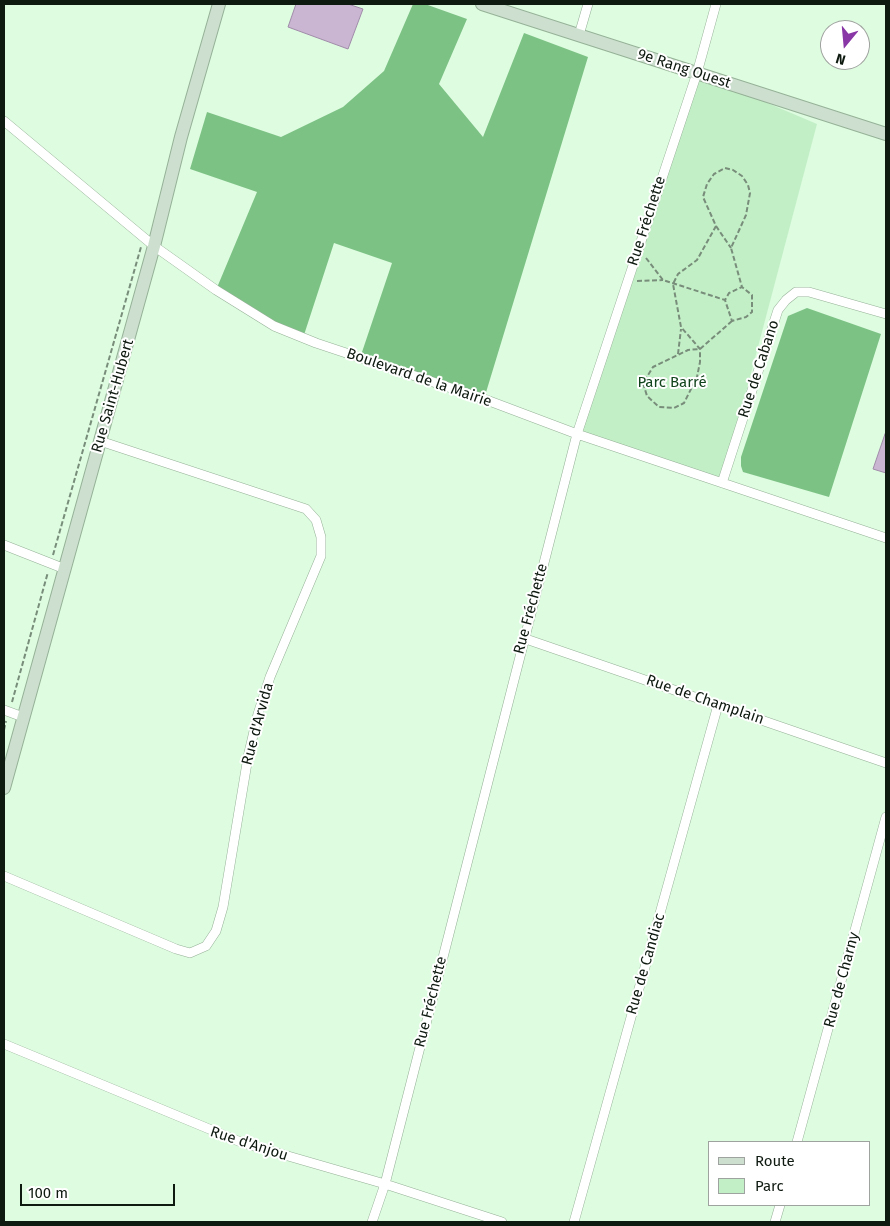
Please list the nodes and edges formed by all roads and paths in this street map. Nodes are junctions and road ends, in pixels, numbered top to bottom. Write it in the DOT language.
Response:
graph roads {
  1 [pos="219,4"];
  2 [pos="482,4"];
  3 [pos="588,4"];
  4 [pos="716,4"];
  5 [pos="579,35"];
  6 [pos="697,73"];
  7 [pos="4,120"];
  8 [pos="886,134"];
  9 [pos="716,226"];
  10 [pos="144,236"];
  11 [pos="154,246"];
  12 [pos="638,248"];
  13 [pos="731,248"];
  14 [pos="662,280"];
  15 [pos="627,282"];
  16 [pos="673,284"];
  17 [pos="742,287"];
  18 [pos="725,300"];
  19 [pos="886,314"];
  20 [pos="732,321"];
  21 [pos="681,327"];
  22 [pos="700,349"];
  23 [pos="678,354"];
  24 [pos="577,434"];
  25 [pos="100,441"];
  26 [pos="722,483"];
  27 [pos="886,538"];
  28 [pos="4,545"];
  29 [pos="50,563"];
  30 [pos="65,569"];
  31 [pos="523,638"];
  32 [pos="718,705"];
  33 [pos="6,711"];
  34 [pos="23,717"];
  35 [pos="4,730"];
  36 [pos="886,762"];
  37 [pos="4,788"];
  38 [pos="886,817"];
  39 [pos="4,876"];
  40 [pos="4,1044"];
  41 [pos="797,1141"];
  42 [pos="385,1184"];
  43 [pos="780,1206"];
  44 [pos="372,1222"];
  45 [pos="502,1222"];
  46 [pos="574,1222"];
  47 [pos="775,1222"];
  1 -- 11 [label="street, Rue Saint-Hubert"];
  2 -- 5 [label="street, 9e Rang Ouest"];
  3 -- 5 [label="street"];
  4 -- 6 [label="street, Rue Fréchette"];
  5 -- 6 [label="street, 9e Rang Ouest"];
  6 -- 8 [label="street, 9e Rang Ouest"];
  6 -- 12 [label="street, Rue Fréchette"];
  7 -- 10 [label="street, Boulevard de la Mairie"];
  9 -- 13 [label="path"];
  9 -- 13 [label="path"];
  9 -- 16 [label="path"];
  10 -- 11 [label="street, Boulevard de la Mairie"];
  10 -- 29 [label="path, Rue Saint-Hubert"];
  11 -- 24 [label="street, Boulevard de la Mairie"];
  11 -- 25 [label="street, Rue Saint-Hubert"];
  12 -- 14 [label="path"];
  12 -- 15 [label="street, Rue Fréchette"];
  13 -- 17 [label="path"];
  14 -- 15 [label="path"];
  14 -- 16 [label="path"];
  15 -- 24 [label="street, Rue Fréchette"];
  16 -- 18 [label="path"];
  16 -- 21 [label="path"];
  17 -- 18 [label="path"];
  17 -- 20 [label="path"];
  18 -- 20 [label="path"];
  19 -- 26 [label="street, Rue de Cabano"];
  20 -- 22 [label="path"];
  21 -- 22 [label="path"];
  21 -- 23 [label="path"];
  22 -- 23 [label="path"];
  22 -- 23 [label="path"];
  24 -- 26 [label="street, Boulevard de la Mairie"];
  24 -- 31 [label="street, Rue Fréchette"];
  25 -- 30 [label="street, Rue Saint-Hubert"];
  25 -- 39 [label="street, Rue d'Arvida"];
  26 -- 27 [label="street, Boulevard de la Mairie"];
  28 -- 29 [label="street"];
  29 -- 30 [label="street"];
  29 -- 33 [label="path, Rue Saint-Hubert"];
  30 -- 34 [label="street, Rue Saint-Hubert"];
  31 -- 32 [label="street, Rue de Champlain"];
  31 -- 42 [label="street, Rue Fréchette"];
  32 -- 36 [label="street, Rue de Champlain"];
  32 -- 46 [label="street, Rue de Candiac"];
  33 -- 34 [label="street"];
  33 -- 35 [label="path, Rue Saint-Hubert"];
  34 -- 37 [label="street, Rue Saint-Hubert"];
  38 -- 41 [label="street, Rue de Charny"];
  40 -- 42 [label="street, Rue d'Anjou"];
  42 -- 44 [label="street, Rue Fréchette"];
  42 -- 45 [label="street, Rue d'Anjou"];
  43 -- 47 [label="street"];
}
